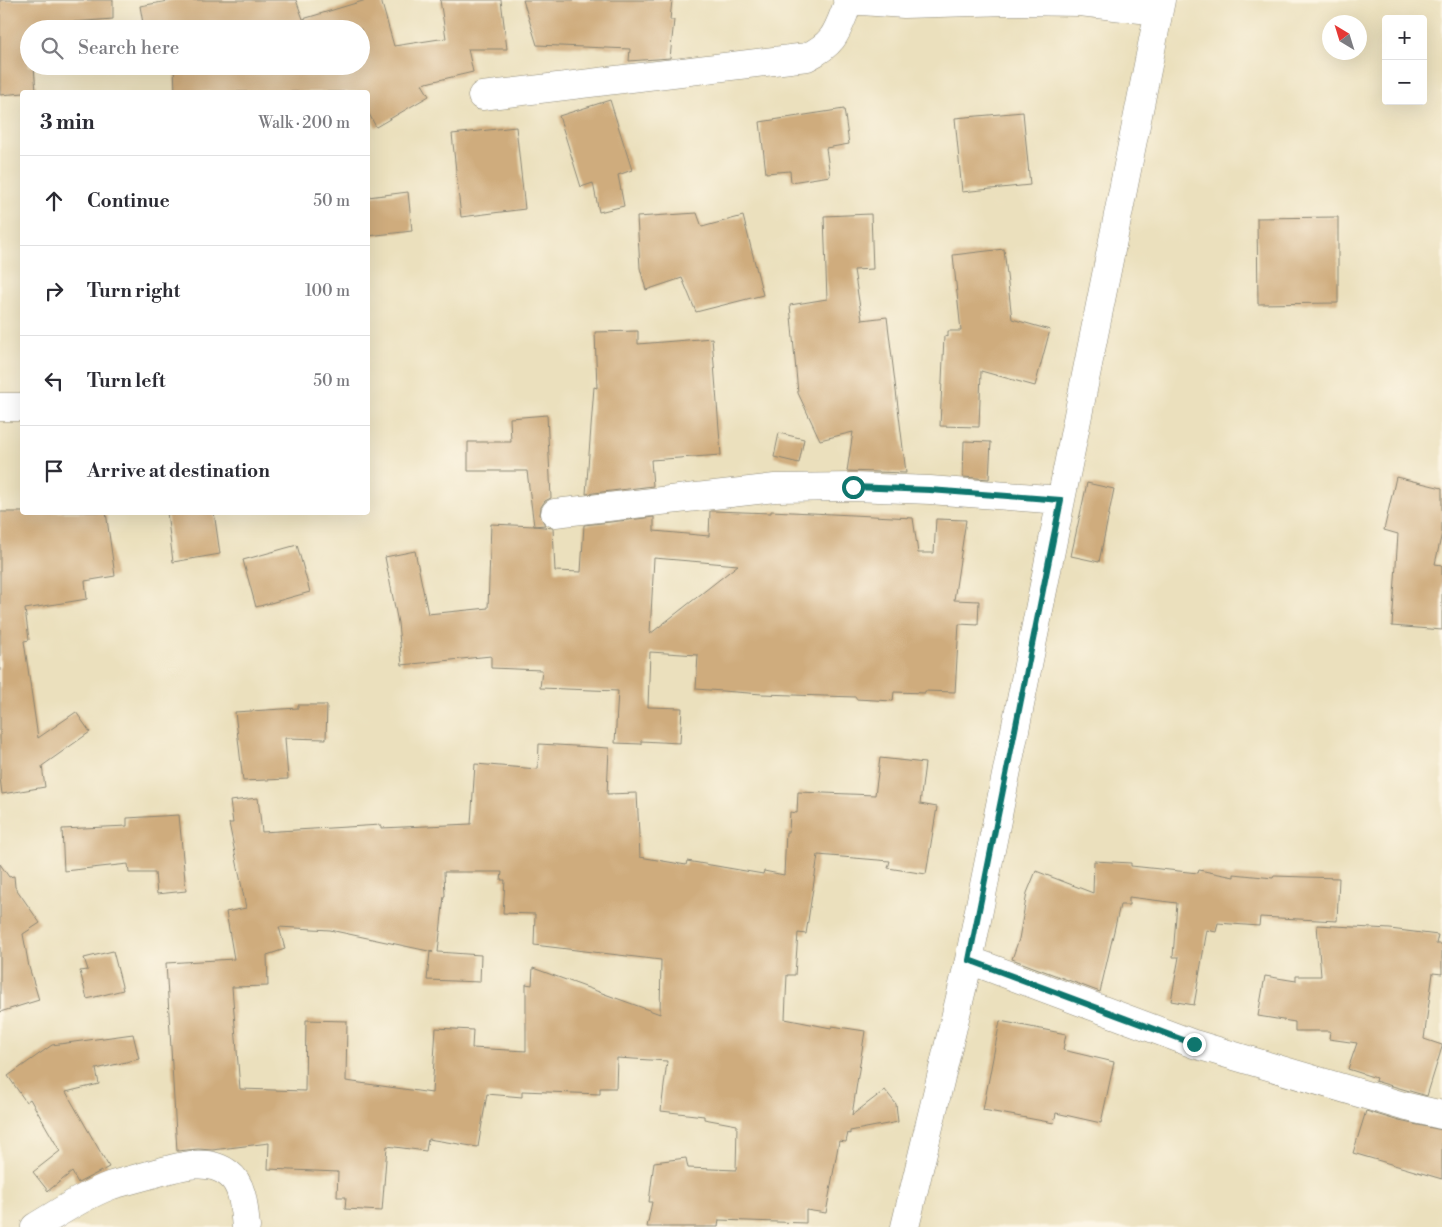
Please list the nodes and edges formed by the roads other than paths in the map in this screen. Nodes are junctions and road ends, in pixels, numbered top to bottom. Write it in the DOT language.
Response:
graph roads {
  1 [pos="848,0"];
  2 [pos="1160,5"];
  3 [pos="482,96"];
  4 [pos="0,407"];
  5 [pos="20,407"];
  6 [pos="1061,500"];
  7 [pos="555,513"];
  8 [pos="969,960"];
  9 [pos="1442,1115"];
  10 [pos="35,1227"];
  11 [pos="246,1227"];
  12 [pos="905,1227"];
  1 -- 2 [label="street"];
  1 -- 3 [label="street"];
  2 -- 6 [label="street"];
  4 -- 5 [label="street"];
  6 -- 7 [label="street"];
  6 -- 8 [label="street"];
  8 -- 9 [label="street"];
  8 -- 12 [label="street"];
  10 -- 11 [label="street"];
}
